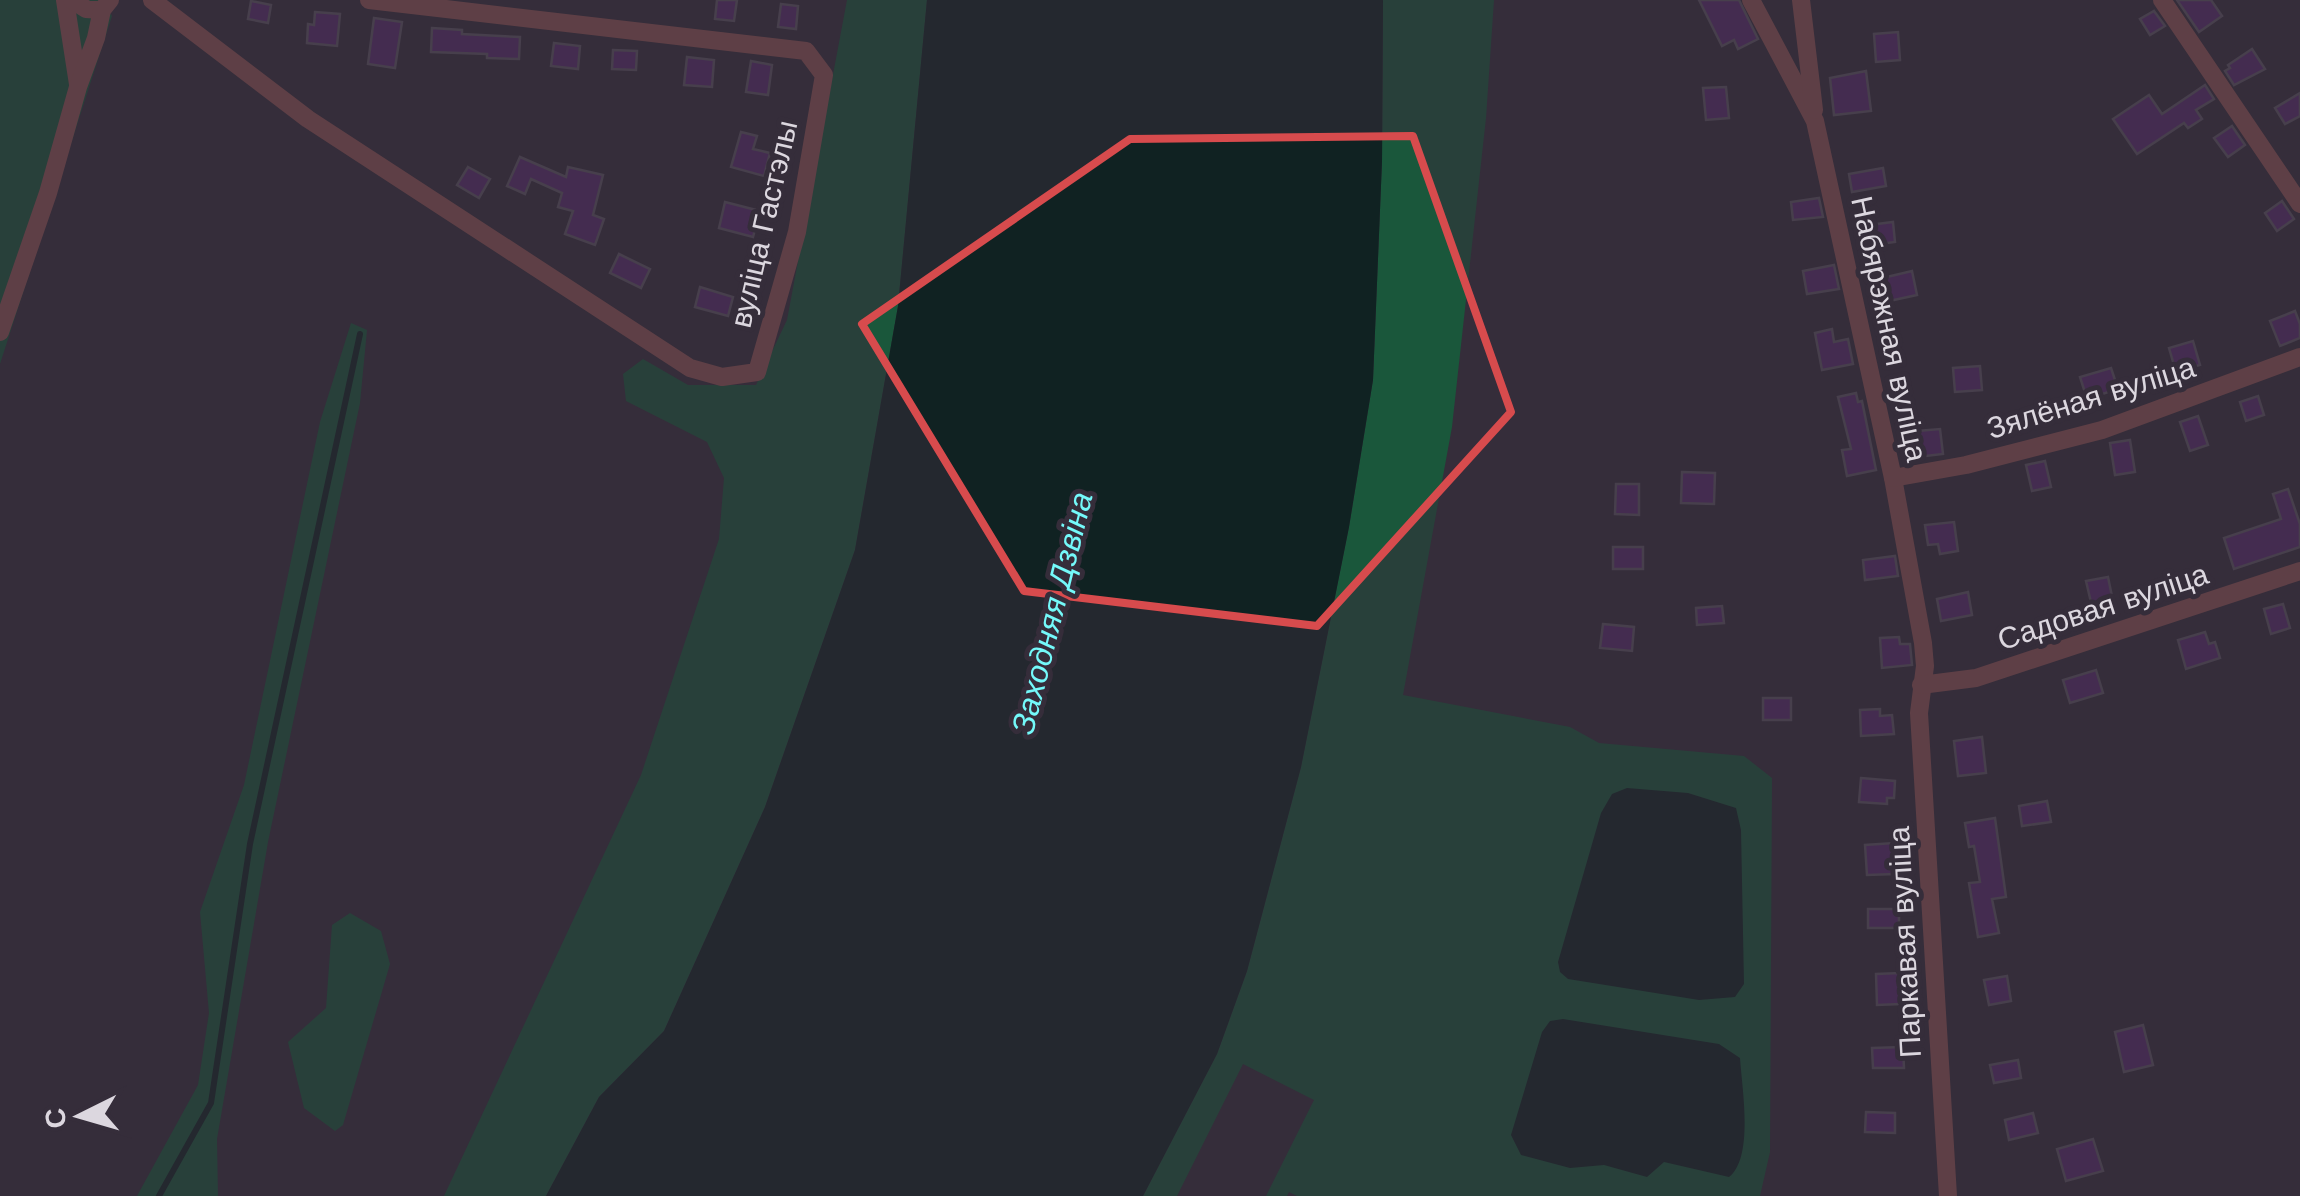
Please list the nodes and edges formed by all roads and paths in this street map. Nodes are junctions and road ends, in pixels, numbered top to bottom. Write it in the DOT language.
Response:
graph roads {
  1 [pos="68,0"];
  2 [pos="152,0"];
  3 [pos="369,0"];
  4 [pos="1751,0"];
  5 [pos="1800,0"];
  6 [pos="2162,0"];
  7 [pos="106,5"];
  8 [pos="78,87"];
  9 [pos="1815,121"];
  10 [pos="2300,204"];
  11 [pos="0,332"];
  12 [pos="2300,358"];
  13 [pos="1894,478"];
  14 [pos="2300,571"];
  15 [pos="1921,685"];
  16 [pos="1948,1196"];
  1 -- 7 [label="street"];
  1 -- 8 [label="street"];
  2 -- 3 [label="street, вуліца Гастэлы"];
  4 -- 9 [label="street, Набярэжная вуліца"];
  5 -- 9 [label="street"];
  6 -- 10 [label="street"];
  7 -- 8 [label="street"];
  8 -- 11 [label="street"];
  9 -- 13 [label="street, Набярэжная вуліца"];
  12 -- 13 [label="street, Зялёная вуліца"];
  13 -- 15 [label="street, Набярэжная вуліца"];
  14 -- 15 [label="street, Садовая вуліца"];
  15 -- 16 [label="street, Паркавая вуліца"];
}
